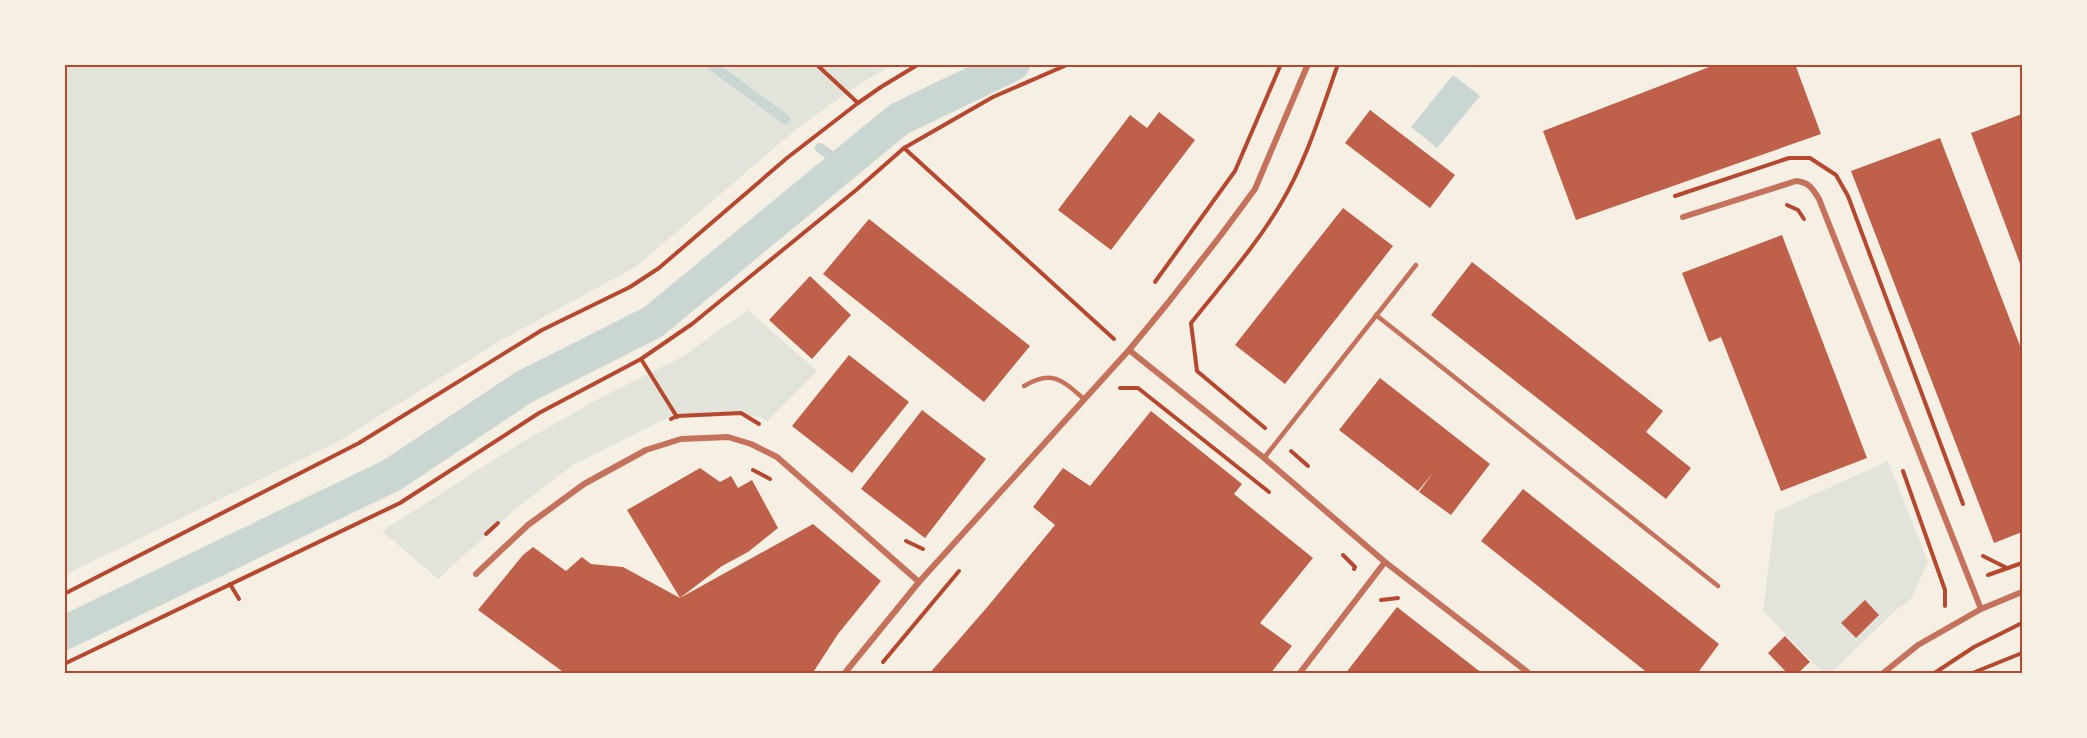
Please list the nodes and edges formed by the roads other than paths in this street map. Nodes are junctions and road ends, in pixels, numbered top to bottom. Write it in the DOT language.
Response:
graph roads {
  1 [pos="1308,64"];
  2 [pos="1683,217"];
  3 [pos="1416,266"];
  4 [pos="1377,315"];
  5 [pos="1129,350"];
  6 [pos="1024,386"];
  7 [pos="1084,399"];
  8 [pos="1264,458"];
  9 [pos="1385,562"];
  10 [pos="476,574"];
  11 [pos="919,582"];
  12 [pos="1718,586"];
  13 [pos="2022,592"];
  14 [pos="1981,609"];
  15 [pos="844,674"];
  16 [pos="1299,674"];
  17 [pos="1530,674"];
  18 [pos="1882,674"];
  1 -- 5 [label="street"];
  2 -- 14 [label="street"];
  3 -- 4 [label="lane"];
  4 -- 8 [label="lane"];
  4 -- 12 [label="lane"];
  5 -- 7 [label="street"];
  5 -- 8 [label="street"];
  6 -- 7 [label="lane"];
  7 -- 11 [label="street"];
  8 -- 9 [label="street"];
  9 -- 16 [label="street"];
  9 -- 17 [label="street"];
  10 -- 11 [label="street"];
  11 -- 15 [label="street"];
  13 -- 14 [label="street"];
  14 -- 18 [label="street"];
}
